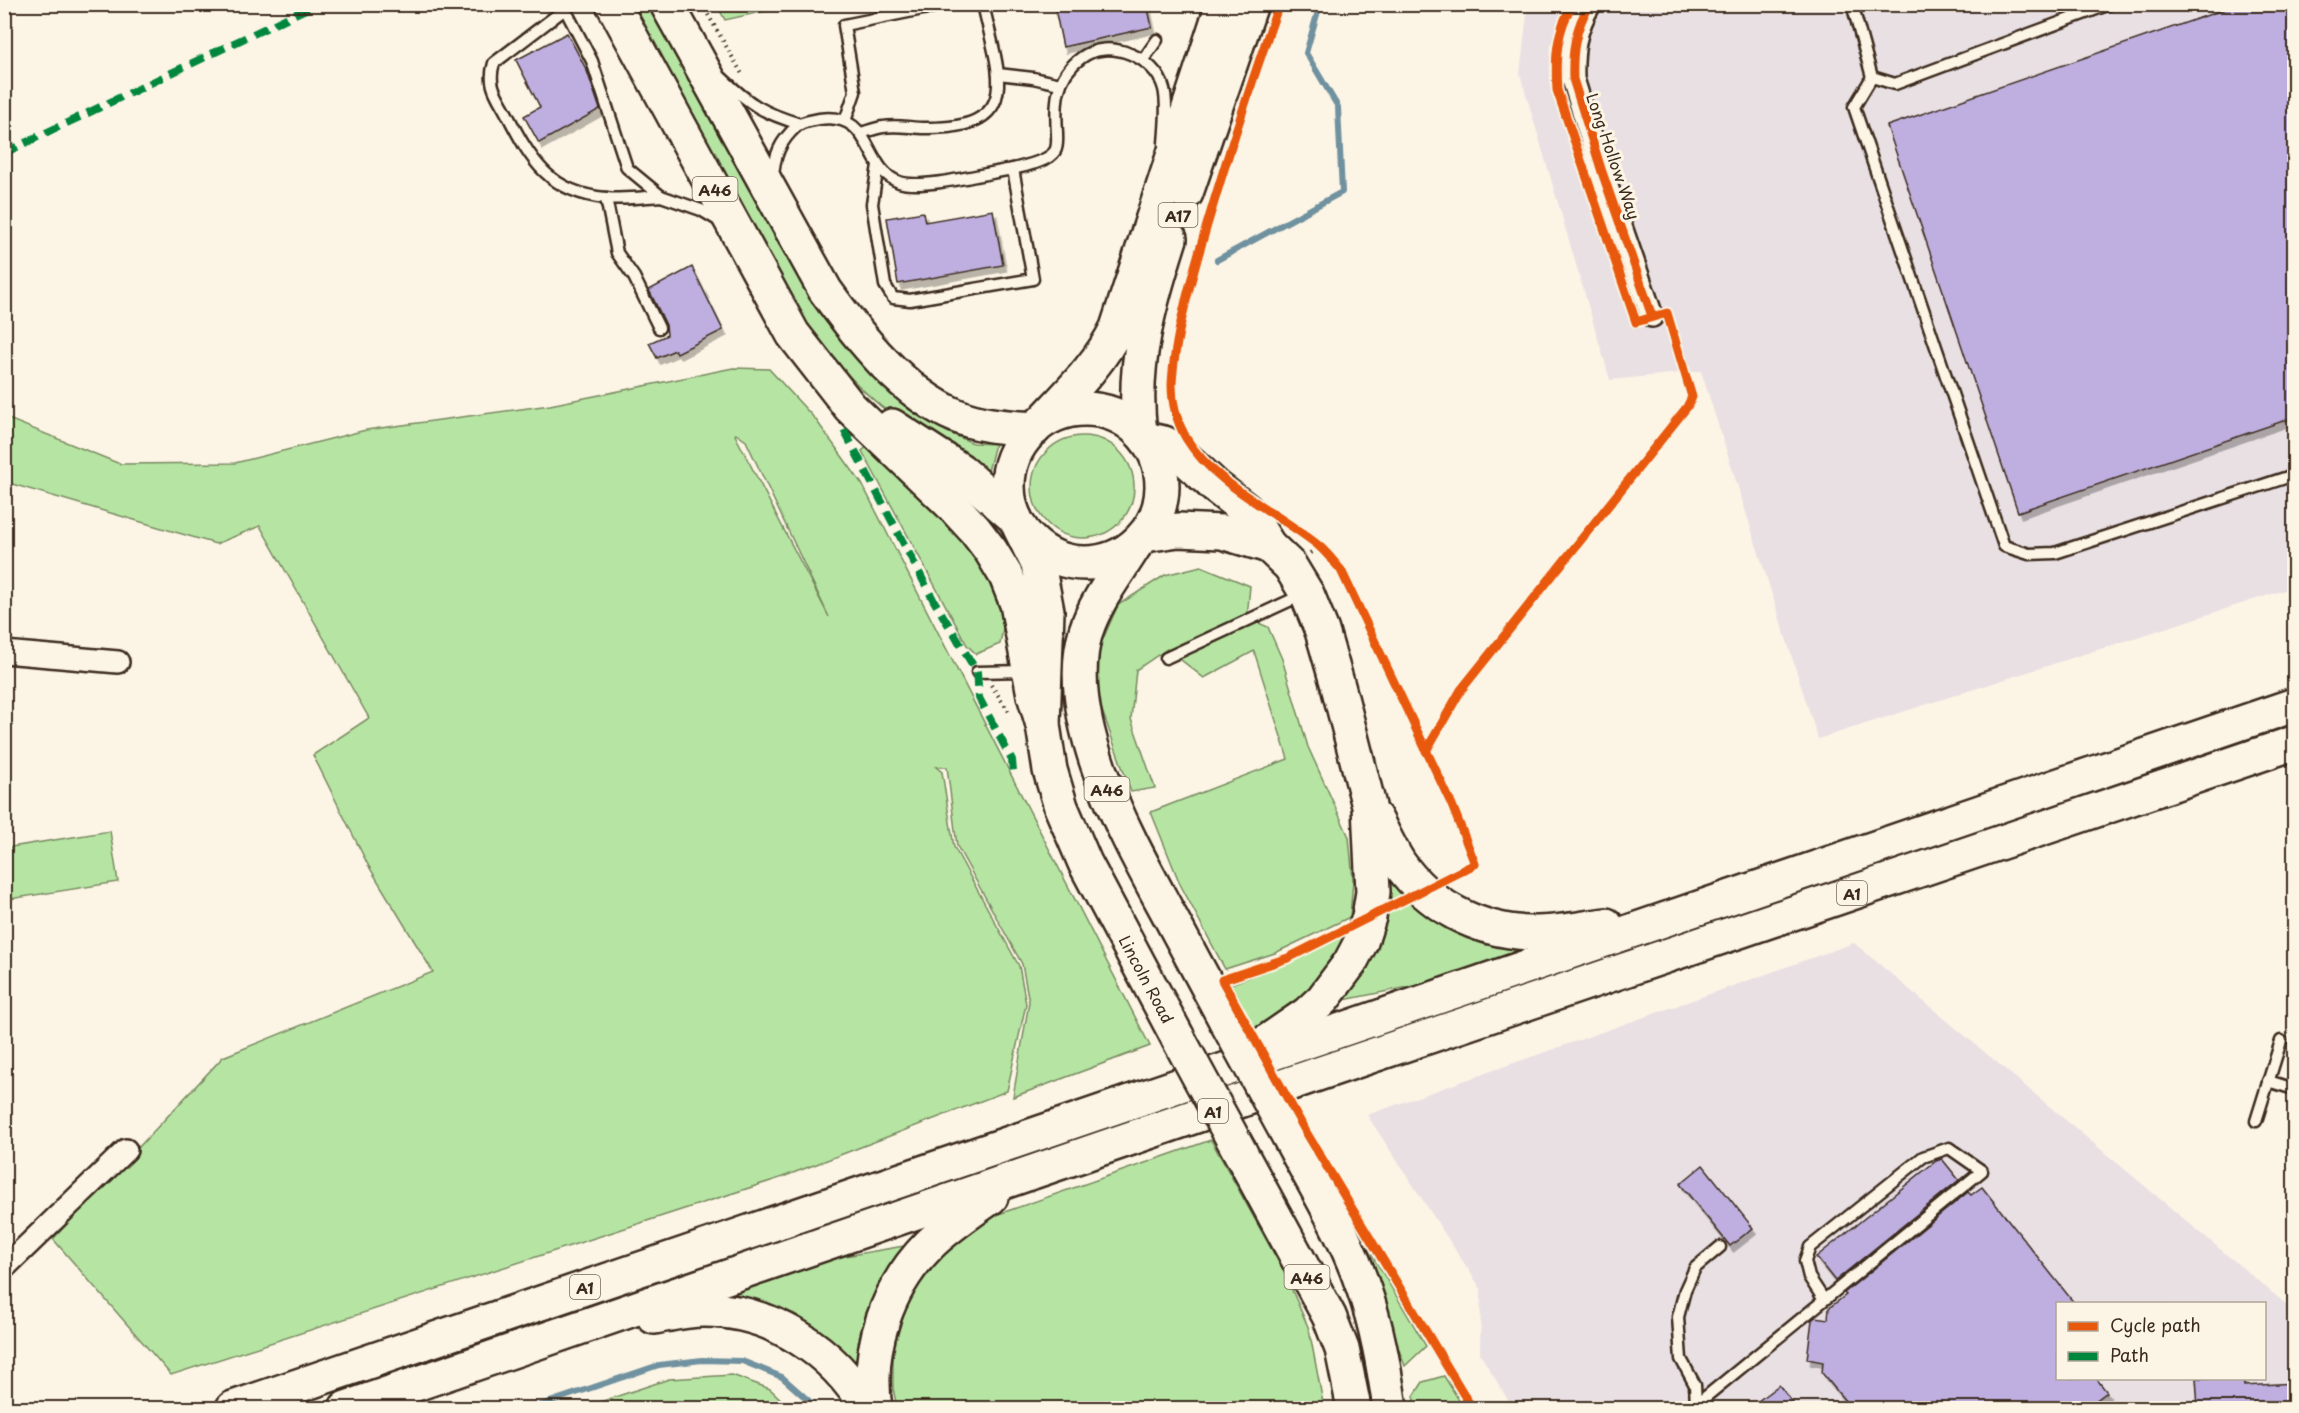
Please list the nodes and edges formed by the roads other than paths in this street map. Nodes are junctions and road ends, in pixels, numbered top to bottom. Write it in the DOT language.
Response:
graph roads {
  1 [pos="613,4"];
  2 [pos="667,4"];
  3 [pos="948,4"];
  4 [pos="982,4"];
  5 [pos="1222,4"];
  6 [pos="1251,4"];
  7 [pos="1590,4"];
  8 [pos="1852,4"];
  9 [pos="2110,4"];
  10 [pos="566,7"];
  11 [pos="1157,40"];
  12 [pos="693,52"];
  13 [pos="1143,60"];
  14 [pos="998,74"];
  15 [pos="1872,77"];
  16 [pos="1060,84"];
  17 [pos="845,121"];
  18 [pos="800,124"];
  19 [pos="861,133"];
  20 [pos="878,165"];
  21 [pos="1013,170"];
  22 [pos="1163,192"];
  23 [pos="772,194"];
  24 [pos="661,196"];
  25 [pos="606,198"];
  26 [pos="739,234"];
  27 [pos="1652,316"];
  28 [pos="659,328"];
  29 [pos="821,372"];
  30 [pos="1038,425"];
  31 [pos="1143,435"];
  32 [pos="2295,475"];
  33 [pos="1018,523"];
  34 [pos="1140,540"];
  35 [pos="1269,546"];
  36 [pos="1307,594"];
  37 [pos="4,652"];
  38 [pos="1166,658"];
  39 [pos="118,662"];
  40 [pos="1030,671"];
  41 [pos="977,672"];
  42 [pos="2295,705"];
  43 [pos="1029,723"];
  44 [pos="2295,743"];
  45 [pos="1369,806"];
  46 [pos="1673,917"];
  47 [pos="2281,1041"];
  48 [pos="1229,1069"];
  49 [pos="2268,1081"];
  50 [pos="2295,1089"];
  51 [pos="2256,1121"];
  52 [pos="126,1150"];
  53 [pos="1017,1179"];
  54 [pos="1720,1247"];
  55 [pos="4,1268"];
  56 [pos="1824,1300"];
  57 [pos="564,1332"];
  58 [pos="1694,1407"];
  59 [pos="233,1408"];
  60 [pos="346,1408"];
  61 [pos="867,1408"];
  62 [pos="875,1408"];
  63 [pos="1354,1408"];
  64 [pos="1390,1408"];
  1 -- 26 [label="highway, A46"];
  2 -- 12 [label="highway, A46"];
  3 -- 17 [label="lane"];
  4 -- 14 [label="lane"];
  5 -- 22 [label="highway, A17"];
  6 -- 31 [label="highway, A17"];
  7 -- 27 [label="street, Long Hollow Way"];
  8 -- 15 [label="lane"];
  9 -- 15 [label="lane"];
  10 -- 24 [label="lane"];
  10 -- 25 [label="lane"];
  11 -- 13 [label="lane"];
  12 -- 18 [label="lane"];
  12 -- 23 [label="highway, A46"];
  13 -- 16 [label="lane"];
  13 -- 22 [label="lane"];
  14 -- 16 [label="lane"];
  14 -- 19 [label="lane"];
  15 -- 32 [label="lane"];
  16 -- 21 [label="lane"];
  17 -- 18 [label="lane"];
  17 -- 19 [label="lane"];
  18 -- 23 [label="lane"];
  19 -- 20 [label="lane"];
  20 -- 21 [label="lane"];
  20 -- 21 [label="lane"];
  22 -- 30 [label="highway, A17"];
  23 -- 30 [label="highway, A46"];
  24 -- 25 [label="lane"];
  24 -- 26 [label="lane"];
  25 -- 28 [label="lane"];
  26 -- 29 [label="highway, A46"];
  29 -- 33 [label="highway, A46"];
  29 -- 40 [label="highway, A46"];
  30 -- 31 [label="highway"];
  30 -- 33 [label="highway"];
  31 -- 34 [label="highway"];
  31 -- 35 [label="highway"];
  33 -- 34 [label="highway"];
  33 -- 43 [label="highway, Lincoln Road / A46"];
  34 -- 35 [label="highway"];
  34 -- 64 [label="highway, A46, bridge"];
  35 -- 36 [label="highway"];
  36 -- 38 [label="lane"];
  36 -- 45 [label="highway"];
  37 -- 39 [label="street"];
  40 -- 41 [label="lane"];
  40 -- 43 [label="highway, A46"];
  42 -- 46 [label="highway, A1"];
  43 -- 63 [label="highway, Lincoln Road / A46, bridge"];
  44 -- 53 [label="highway, A1"];
  45 -- 46 [label="highway"];
  45 -- 48 [label="highway"];
  46 -- 48 [label="highway, A1"];
  47 -- 49 [label="lane"];
  48 -- 59 [label="highway, A1"];
  49 -- 50 [label="lane"];
  49 -- 51 [label="lane"];
  52 -- 55 [label="street"];
  53 -- 57 [label="highway, A1"];
  53 -- 62 [label="highway"];
  54 -- 58 [label="lane"];
  56 -- 56 [label="lane"];
  56 -- 58 [label="lane"];
  57 -- 60 [label="highway, A1"];
  57 -- 61 [label="highway"];
}
